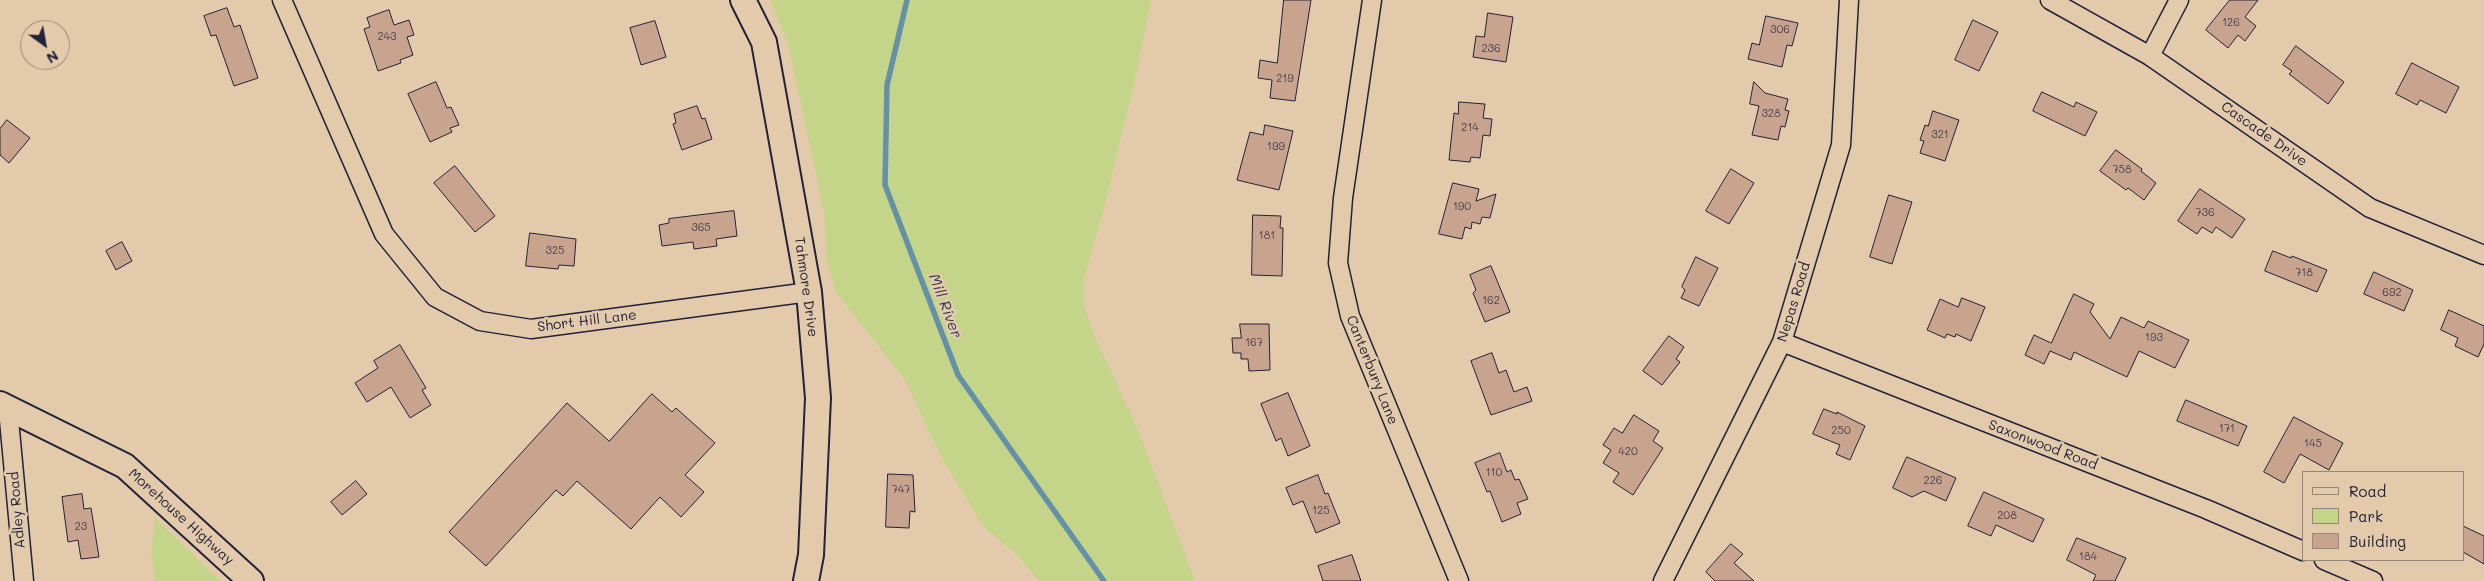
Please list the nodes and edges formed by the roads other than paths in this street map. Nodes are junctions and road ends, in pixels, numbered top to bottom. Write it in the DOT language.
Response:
graph roads {
  1 [pos="282,0"];
  2 [pos="743,0"];
  3 [pos="1372,0"];
  4 [pos="1849,0"];
  5 [pos="2050,0"];
  6 [pos="2179,0"];
  7 [pos="2150,56"];
  8 [pos="2484,255"];
  9 [pos="809,292"];
  10 [pos="1782,342"];
  11 [pos="4,407"];
  12 [pos="2302,550"];
  13 [pos="2326,561"];
  14 [pos="24,581"];
  15 [pos="251,581"];
  16 [pos="806,581"];
  17 [pos="1459,581"];
  18 [pos="1663,581"];
  19 [pos="2373,581"];
  1 -- 9 [label="street, Short Hill Lane"];
  2 -- 9 [label="street, Tahmore Drive"];
  3 -- 17 [label="street, Canterbury Lane"];
  4 -- 10 [label="street, Nepas Road"];
  5 -- 7 [label="street, Cascade Drive"];
  6 -- 7 [label="street"];
  7 -- 8 [label="street, Cascade Drive"];
  9 -- 16 [label="street, Tahmore Drive"];
  10 -- 12 [label="street, Saxonwood Road"];
  10 -- 18 [label="street, Nepas Road"];
  11 -- 14 [label="street, Adley Road"];
  11 -- 15 [label="street, Morehouse Highway"];
  13 -- 19 [label="street"];
}
